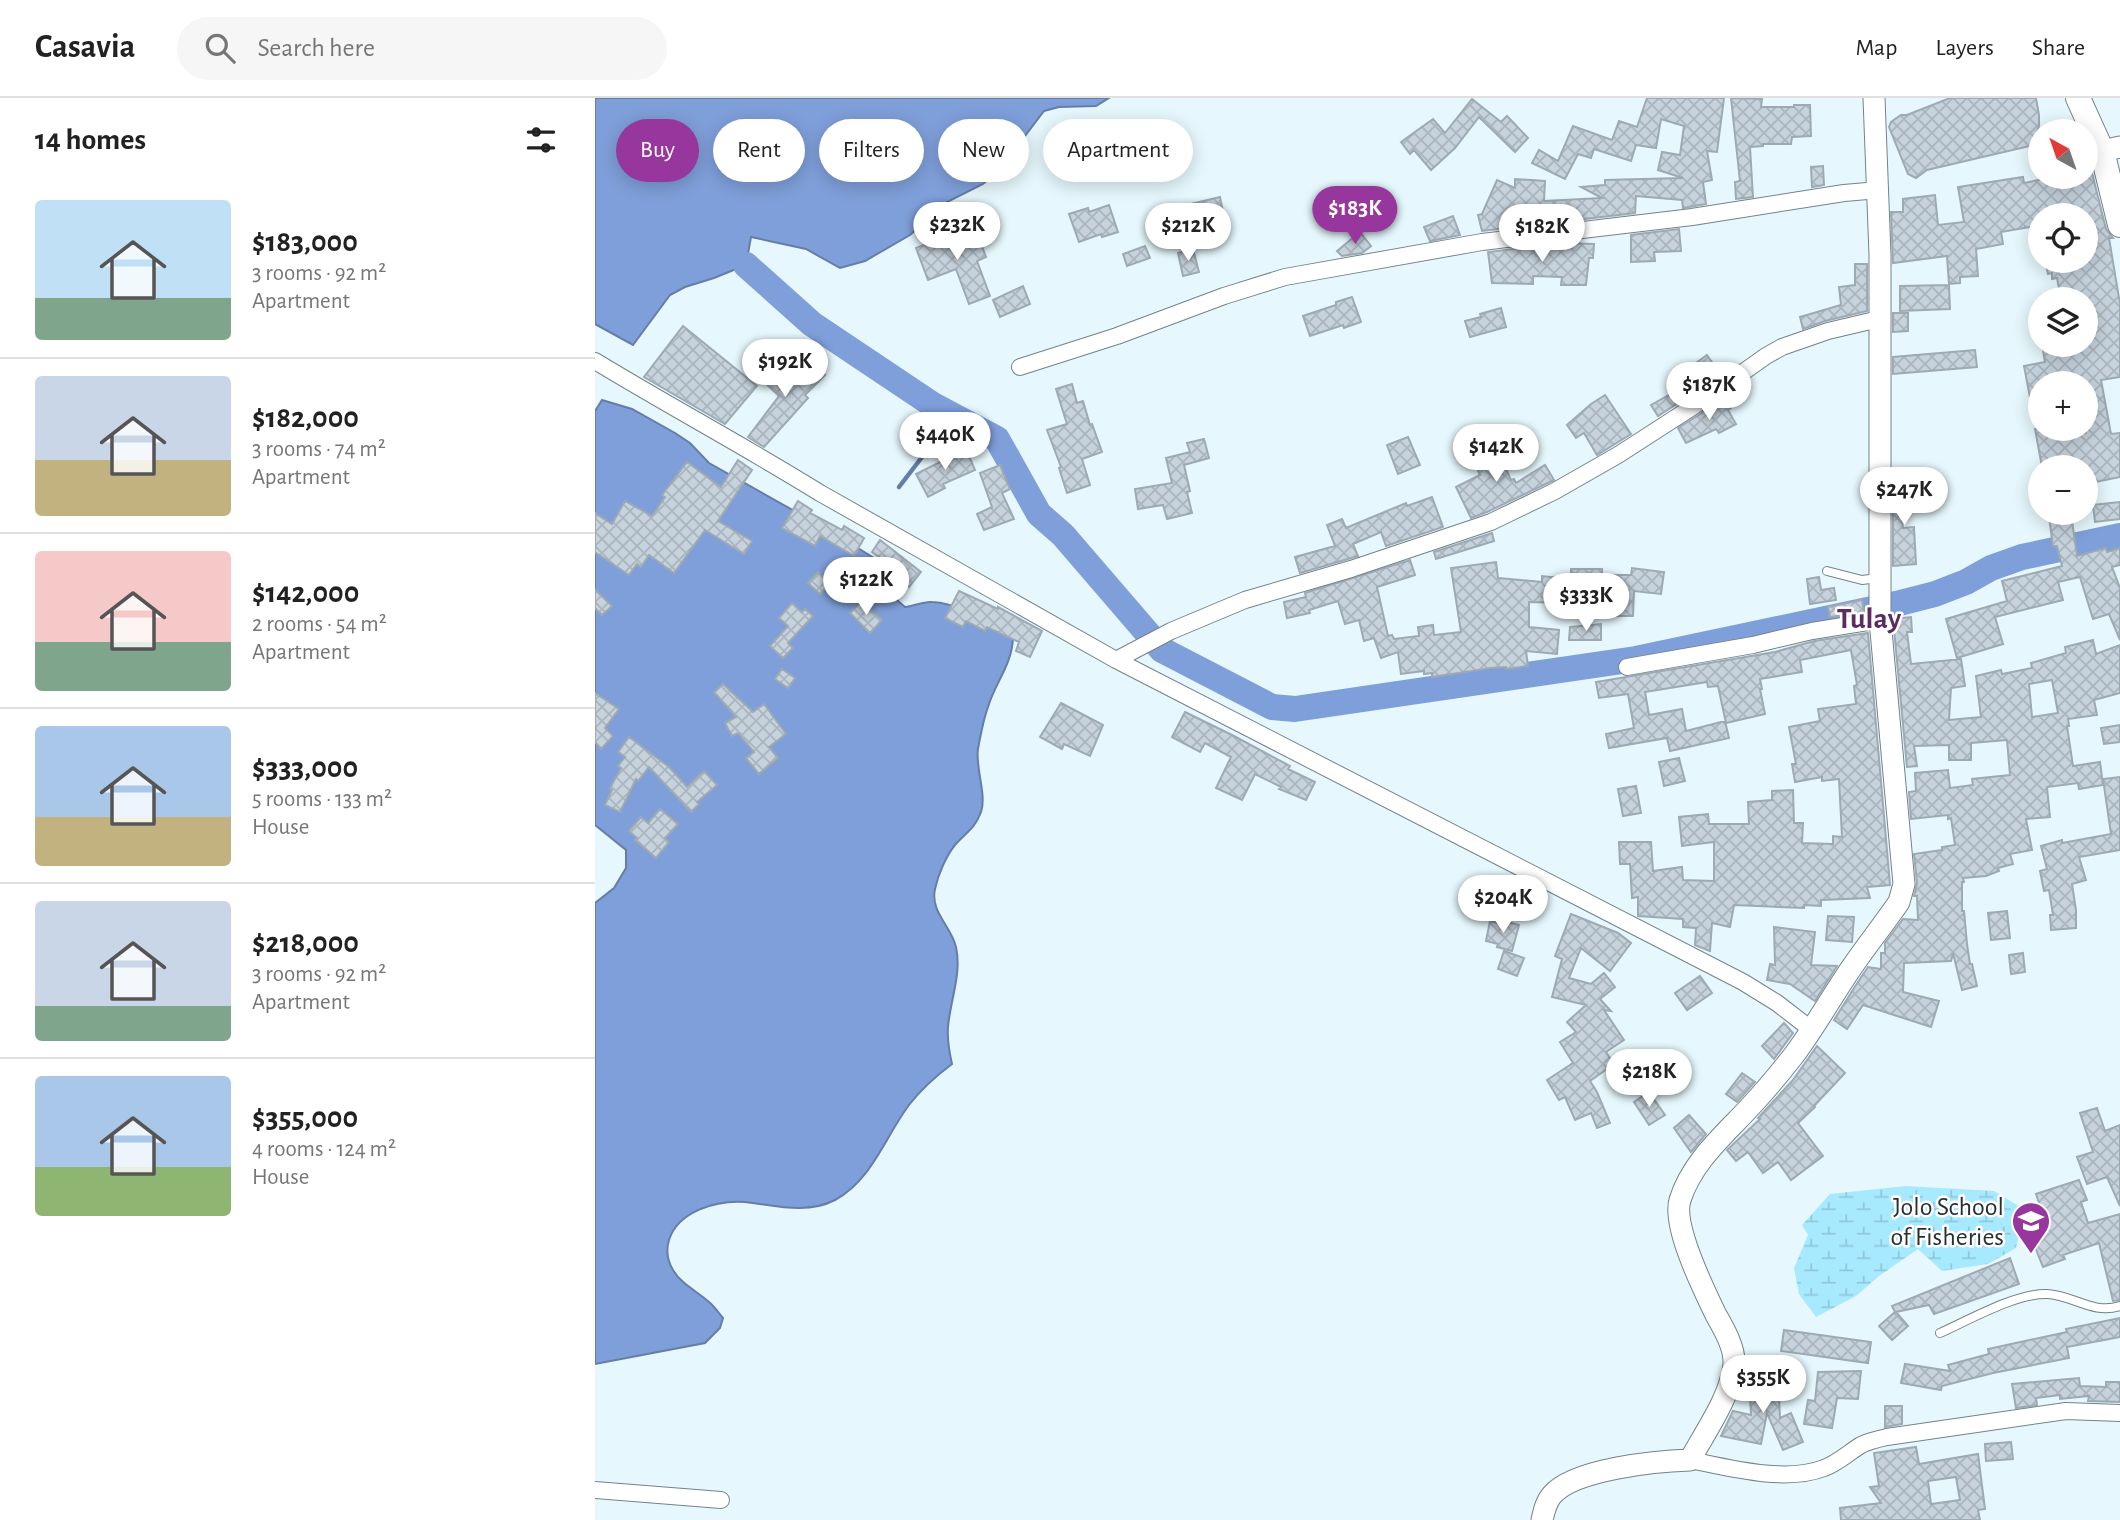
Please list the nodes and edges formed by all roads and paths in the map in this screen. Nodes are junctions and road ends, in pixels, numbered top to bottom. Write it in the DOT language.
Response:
graph roads {
  1 [pos="1874,98"];
  2 [pos="2078,98"];
  3 [pos="2111,149"];
  4 [pos="1879,190"];
  5 [pos="2120,225"];
  6 [pos="1879,319"];
  7 [pos="595,361"];
  8 [pos="1020,367"];
  9 [pos="1827,571"];
  10 [pos="1879,603"];
  11 [pos="1116,660"];
  12 [pos="1627,667"];
  13 [pos="1812,1030"];
  14 [pos="2120,1306"];
  15 [pos="1940,1333"];
  16 [pos="2120,1413"];
  17 [pos="1690,1460"];
  18 [pos="595,1490"];
  19 [pos="721,1500"];
  20 [pos="1542,1520"];
  1 -- 4 [label="street"];
  2 -- 3 [label="main road"];
  3 -- 5 [label="main road"];
  4 -- 6 [label="street"];
  4 -- 8 [label="street"];
  6 -- 10 [label="street"];
  6 -- 11 [label="street"];
  7 -- 11 [label="street"];
  9 -- 10 [label="lane"];
  10 -- 12 [label="street"];
  10 -- 13 [label="street"];
  11 -- 13 [label="street"];
  13 -- 17 [label="street"];
  14 -- 15 [label="lane"];
  16 -- 17 [label="street"];
  17 -- 20 [label="street"];
  18 -- 19 [label="street"];
}
